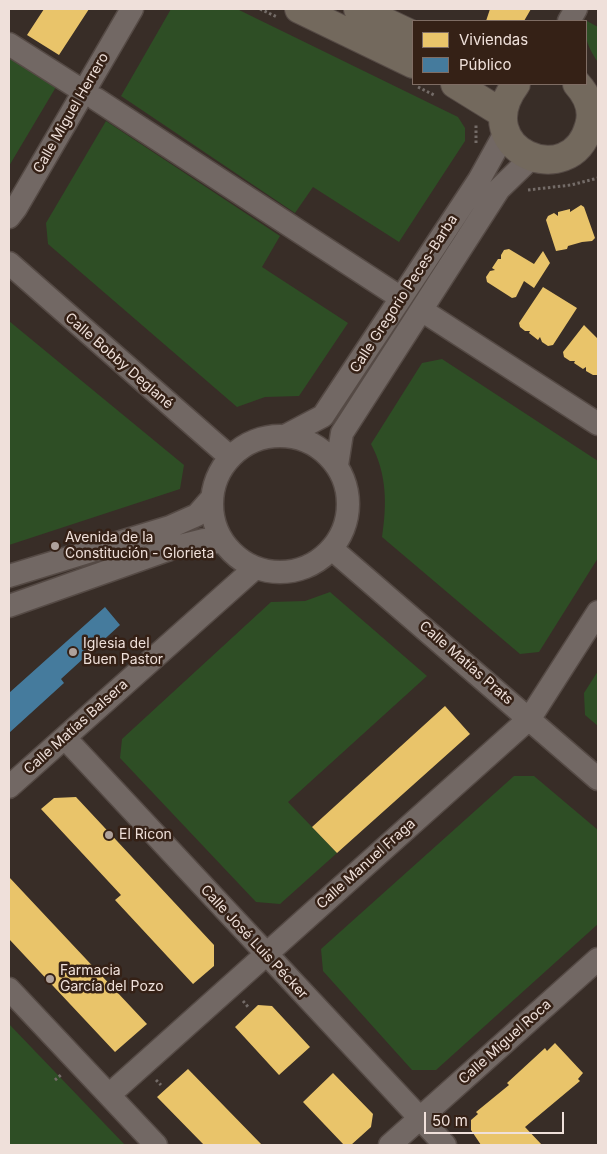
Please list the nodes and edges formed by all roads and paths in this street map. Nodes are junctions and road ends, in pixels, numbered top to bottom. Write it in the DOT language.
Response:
graph roads {
  1 [pos="132,9"];
  2 [pos="260,9"];
  3 [pos="358,9"];
  4 [pos="576,9"];
  5 [pos="292,15"];
  6 [pos="570,20"];
  7 [pos="412,35"];
  8 [pos="9,44"];
  9 [pos="412,74"];
  10 [pos="435,85"];
  11 [pos="515,85"];
  12 [pos="578,85"];
  13 [pos="75,86"];
  14 [pos="448,91"];
  15 [pos="96,99"];
  16 [pos="476,120"];
  17 [pos="503,123"];
  18 [pos="594,124"];
  19 [pos="475,147"];
  20 [pos="586,153"];
  21 [pos="531,158"];
  22 [pos="598,178"];
  23 [pos="502,186"];
  24 [pos="9,217"];
  25 [pos="9,264"];
  26 [pos="401,298"];
  27 [pos="422,311"];
  28 [pos="598,424"];
  29 [pos="285,436"];
  30 [pos="230,458"];
  31 [pos="337,466"];
  32 [pos="212,498"];
  33 [pos="224,543"];
  34 [pos="332,549"];
  35 [pos="61,561"];
  36 [pos="256,568"];
  37 [pos="9,576"];
  38 [pos="9,580"];
  39 [pos="69,583"];
  40 [pos="9,600"];
  41 [pos="9,606"];
  42 [pos="598,612"];
  43 [pos="530,718"];
  44 [pos="65,738"];
  45 [pos="598,779"];
  46 [pos="9,787"];
  47 [pos="265,955"];
  48 [pos="598,960"];
  49 [pos="9,989"];
  50 [pos="108,1095"];
  51 [pos="420,1119"];
  52 [pos="156,1145"];
  53 [pos="390,1145"];
  54 [pos="445,1145"];
  1 -- 24 [label="street, Calle Miguel Herrero"];
  2 -- 5 [label="path"];
  3 -- 7 [label="main road"];
  4 -- 6 [label="street"];
  5 -- 9 [label="main road"];
  8 -- 13 [label="street"];
  10 -- 14 [label="path"];
  11 -- 17 [label="main road"];
  12 -- 18 [label="main road"];
  14 -- 17 [label="main road"];
  15 -- 26 [label="street"];
  16 -- 19 [label="path"];
  17 -- 21 [label="main road"];
  17 -- 26 [label="street, Calle Gregorio Peces-Barba"];
  18 -- 20 [label="main road"];
  20 -- 21 [label="main road"];
  21 -- 23 [label="street, Calle Gregorio Peces-Barba"];
  22 -- 23 [label="path"];
  23 -- 27 [label="street, Calle Gregorio Peces-Barba"];
  25 -- 30 [label="street, Calle Bobby Deglané"];
  26 -- 29 [label="street, Calle Gregorio Peces-Barba"];
  27 -- 28 [label="street"];
  27 -- 31 [label="street, Calle Gregorio Peces-Barba"];
  29 -- 30 [label="street"];
  29 -- 31 [label="street"];
  30 -- 32 [label="street"];
  31 -- 34 [label="street"];
  32 -- 33 [label="street"];
  32 -- 35 [label="street"];
  33 -- 36 [label="street"];
  33 -- 39 [label="street"];
  34 -- 36 [label="street"];
  34 -- 43 [label="street, Calle Matías Prats"];
  35 -- 37 [label="street"];
  35 -- 38 [label="street"];
  36 -- 44 [label="street, Calle Matías Balsera"];
  39 -- 40 [label="street"];
  39 -- 41 [label="street"];
  42 -- 43 [label="street, Calle Manuel Fraga"];
  43 -- 45 [label="street, Calle Matías Prats"];
  43 -- 47 [label="street, Calle Manuel Fraga"];
  44 -- 46 [label="street, Calle Matías Balsera"];
  44 -- 47 [label="street, Calle José Luis Pécker"];
  47 -- 50 [label="street, Calle Manuel Fraga"];
  47 -- 51 [label="street, Calle José Luis Pécker"];
  48 -- 51 [label="street, Calle Miguel Roca"];
  49 -- 50 [label="street"];
  50 -- 52 [label="street"];
  51 -- 53 [label="street, Calle Miguel Roca"];
  51 -- 54 [label="street, Calle José Luis Pécker"];
}
